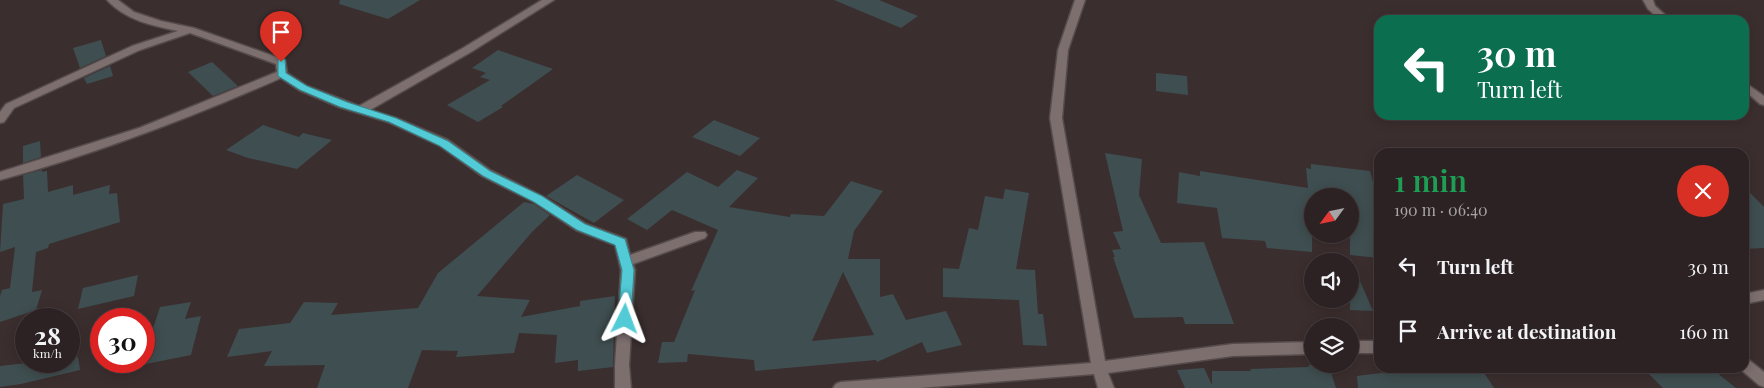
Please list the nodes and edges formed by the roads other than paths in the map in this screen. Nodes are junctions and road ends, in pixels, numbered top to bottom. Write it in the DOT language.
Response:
graph roads {
  1 [pos="112,0"];
  2 [pos="549,0"];
  3 [pos="1080,0"];
  4 [pos="1648,0"];
  5 [pos="1660,15"];
  6 [pos="190,30"];
  7 [pos="282,74"];
  8 [pos="1749,89"];
  9 [pos="1764,102"];
  10 [pos="361,110"];
  11 [pos="0,120"];
  12 [pos="0,176"];
  13 [pos="700,235"];
  14 [pos="625,262"];
  15 [pos="1764,296"];
  16 [pos="1749,298"];
  17 [pos="1359,347"];
  18 [pos="1374,347"];
  19 [pos="1304,348"];
  20 [pos="1099,368"];
  21 [pos="1749,368"];
  22 [pos="1764,381"];
  23 [pos="623,388"];
  24 [pos="841,388"];
  25 [pos="1106,388"];
  1 -- 6 [label="street"];
  2 -- 10 [label="street"];
  3 -- 20 [label="street"];
  4 -- 5 [label="street"];
  6 -- 7 [label="street"];
  6 -- 11 [label="street"];
  7 -- 10 [label="street"];
  7 -- 12 [label="street"];
  8 -- 9 [label="street"];
  10 -- 14 [label="street"];
  13 -- 14 [label="street"];
  14 -- 23 [label="street"];
  15 -- 16 [label="street"];
  17 -- 18 [label="street"];
  19 -- 20 [label="street"];
  20 -- 24 [label="street"];
  20 -- 25 [label="street"];
  21 -- 22 [label="street"];
}
